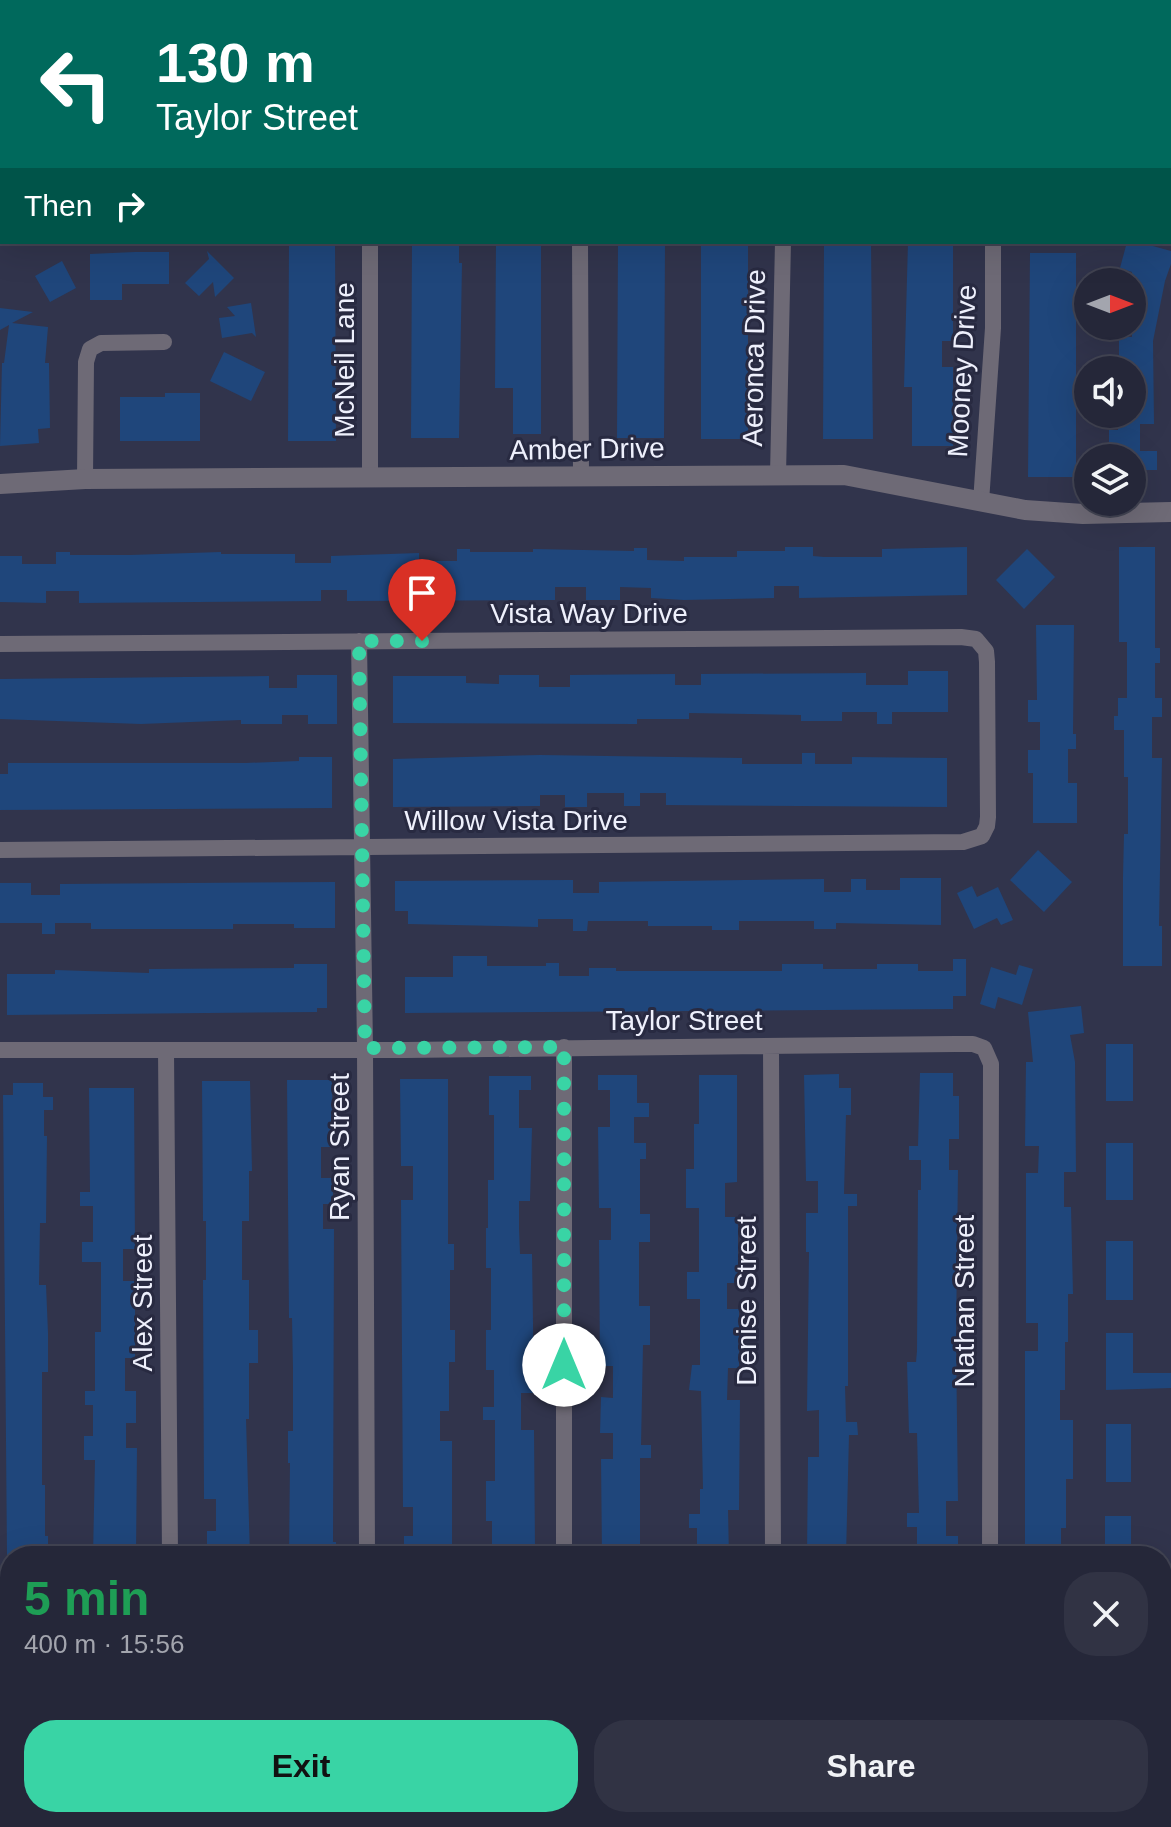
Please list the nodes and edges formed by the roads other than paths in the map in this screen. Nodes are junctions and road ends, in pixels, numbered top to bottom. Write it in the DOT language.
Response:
graph roads {
  1 [pos="370,244"];
  2 [pos="580,244"];
  3 [pos="783,244"];
  4 [pos="993,244"];
  5 [pos="164,342"];
  6 [pos="778,475"];
  7 [pos="581,477"];
  8 [pos="85,479"];
  9 [pos="370,479"];
  10 [pos="0,484"];
  11 [pos="981,502"];
  12 [pos="1171,512"];
  13 [pos="359,641"];
  14 [pos="0,644"];
  15 [pos="982,836"];
  16 [pos="360,847"];
  17 [pos="0,850"];
  18 [pos="771,1046"];
  19 [pos="564,1047"];
  20 [pos="365,1048"];
  21 [pos="984,1048"];
  22 [pos="0,1050"];
  23 [pos="166,1050"];
  24 [pos="170,1546"];
  25 [pos="367,1546"];
  26 [pos="564,1546"];
  27 [pos="773,1546"];
  28 [pos="990,1546"];
  1 -- 9 [label="street, McNeil Lane"];
  2 -- 7 [label="street"];
  3 -- 6 [label="street, Aeronca Drive"];
  4 -- 11 [label="street, Mooney Drive"];
  5 -- 8 [label="street"];
  6 -- 7 [label="street, Amber Drive"];
  6 -- 11 [label="street, Amber Drive"];
  7 -- 9 [label="street, Amber Drive"];
  8 -- 9 [label="street, Amber Drive"];
  8 -- 10 [label="street, Amber Drive"];
  11 -- 12 [label="street, Amber Drive"];
  13 -- 14 [label="street, Vista Way Drive"];
  13 -- 15 [label="street, Vista Way Drive"];
  13 -- 16 [label="street, Ryan Street"];
  15 -- 16 [label="street, Willow Vista Drive"];
  16 -- 17 [label="street, Willow Vista Drive"];
  16 -- 20 [label="street, Ryan Street"];
  18 -- 19 [label="street, Taylor Street"];
  18 -- 21 [label="street, Taylor Street"];
  18 -- 27 [label="street, Denise Street"];
  19 -- 20 [label="street, Taylor Street"];
  19 -- 26 [label="street"];
  20 -- 23 [label="street, Taylor Street"];
  20 -- 25 [label="street, Ryan Street"];
  21 -- 28 [label="street, Nathan Street"];
  22 -- 23 [label="street, Taylor Street"];
  23 -- 24 [label="street, Alex Street"];
}
